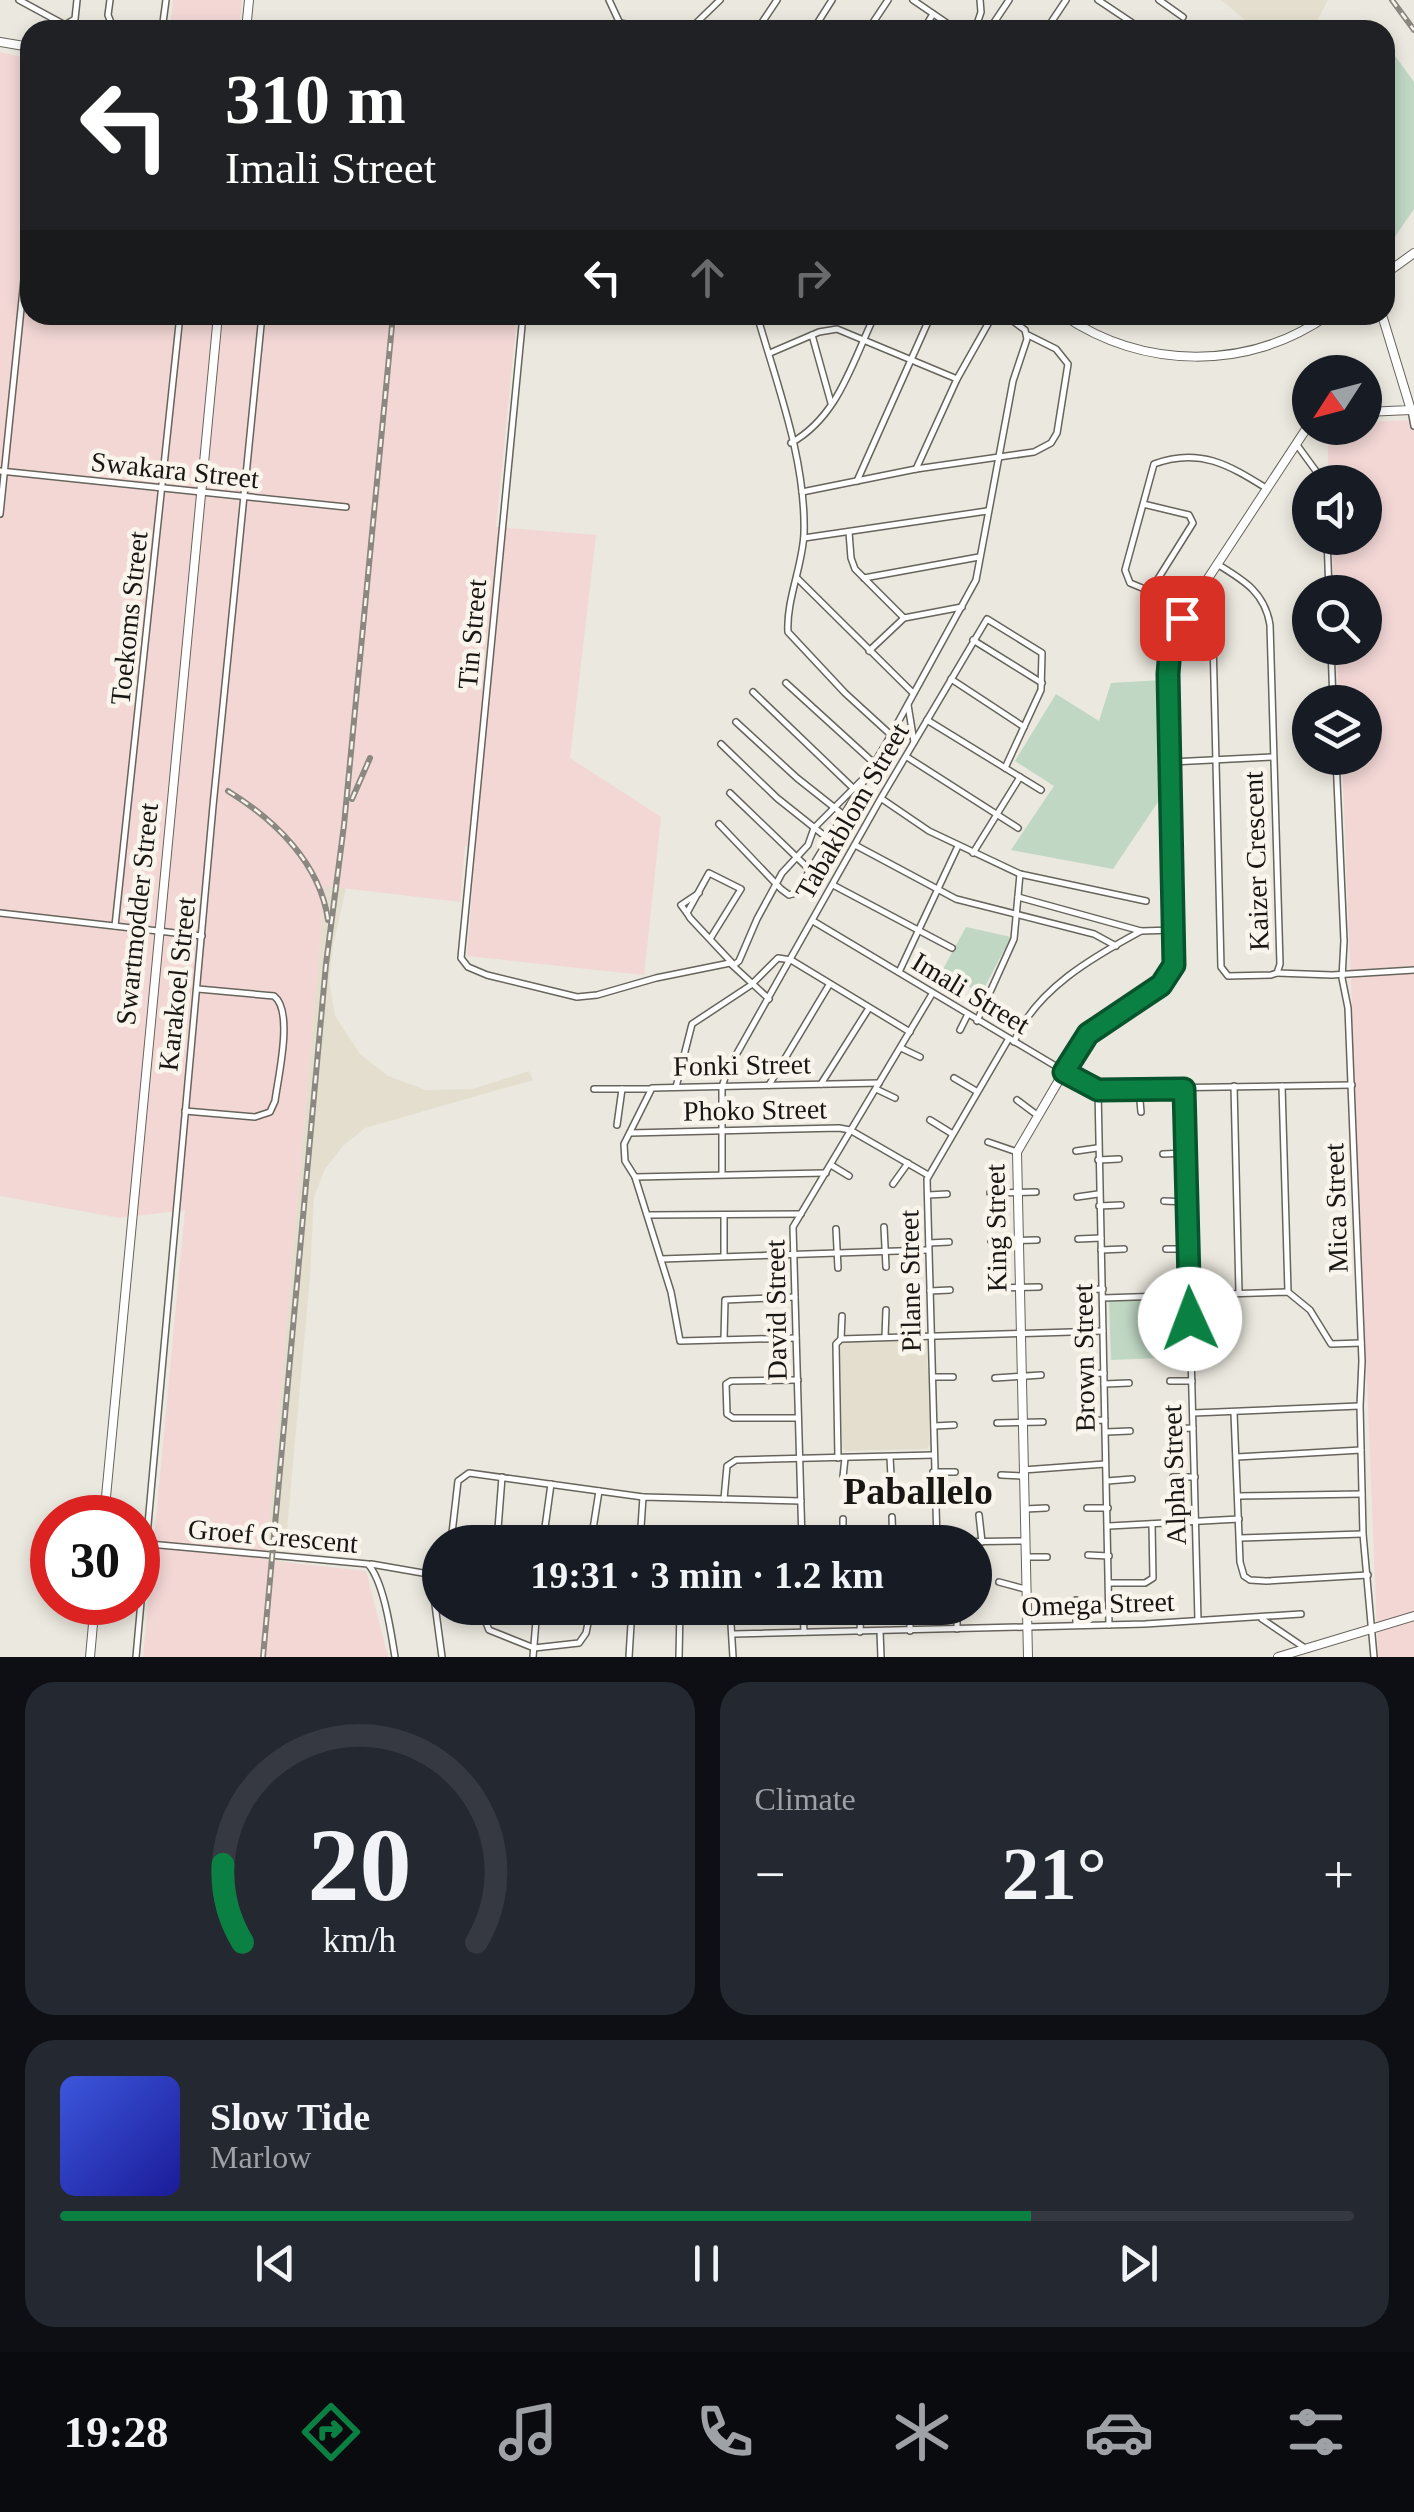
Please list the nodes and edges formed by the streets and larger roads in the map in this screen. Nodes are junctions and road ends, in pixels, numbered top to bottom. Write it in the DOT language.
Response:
graph roads {
  1 [pos="19,0"];
  2 [pos="720,0"];
  3 [pos="913,0"];
  4 [pos="1098,0"];
  5 [pos="1159,0"];
  6 [pos="934,14"];
  7 [pos="1183,17"];
  8 [pos="56,20"];
  9 [pos="699,20"];
  10 [pos="930,20"];
  11 [pos="943,20"];
  12 [pos="1128,20"];
  13 [pos="20,310"];
  14 [pos="179,325"];
  15 [pos="217,325"];
  16 [pos="261,325"];
  17 [pos="522,325"];
  18 [pos="760,325"];
  19 [pos="870,325"];
  20 [pos="926,325"];
  21 [pos="987,325"];
  22 [pos="1016,325"];
  23 [pos="1083,325"];
  24 [pos="1309,325"];
  25 [pos="1385,325"];
  26 [pos="1026,334"];
  27 [pos="812,335"];
  28 [pos="864,338"];
  29 [pos="769,353"];
  30 [pos="911,359"];
  31 [pos="957,379"];
  32 [pos="832,406"];
  33 [pos="1411,410"];
  34 [pos="1382,411"];
  35 [pos="1414,426"];
  36 [pos="792,443"];
  37 [pos="1294,445"];
  38 [pos="998,458"];
  39 [pos="916,469"];
  40 [pos="2,471"];
  41 [pos="857,481"];
  42 [pos="1266,488"];
  43 [pos="161,490"];
  44 [pos="200,492"];
  45 [pos="802,492"];
  46 [pos="244,497"];
  47 [pos="1143,504"];
  48 [pos="346,508"];
  49 [pos="987,511"];
  50 [pos="0,514"];
  51 [pos="850,531"];
  52 [pos="804,538"];
  53 [pos="979,557"];
  54 [pos="1216,564"];
  55 [pos="798,578"];
  56 [pos="864,578"];
  57 [pos="963,606"];
  58 [pos="904,618"];
  59 [pos="973,640"];
  60 [pos="1213,640"];
  61 [pos="869,651"];
  62 [pos="951,679"];
  63 [pos="786,683"];
  64 [pos="1042,683"];
  65 [pos="753,692"];
  66 [pos="913,693"];
  67 [pos="908,702"];
  68 [pos="927,720"];
  69 [pos="736,722"];
  70 [pos="1024,728"];
  71 [pos="890,735"];
  72 [pos="914,742"];
  73 [pos="721,744"];
  74 [pos="906,757"];
  75 [pos="1273,757"];
  76 [pos="1216,758"];
  77 [pos="1171,762"];
  78 [pos="875,764"];
  79 [pos="1005,768"];
  80 [pos="868,774"];
  81 [pos="1337,775"];
  82 [pos="1020,777"];
  83 [pos="853,788"];
  84 [pos="1041,790"];
  85 [pos="730,793"];
  86 [pos="881,798"];
  87 [pos="833,806"];
  88 [pos="994,814"];
  89 [pos="845,816"];
  90 [pos="719,824"];
  91 [pos="814,828"];
  92 [pos="1018,828"];
  93 [pos="831,841"];
  94 [pos="855,846"];
  95 [pos="958,846"];
  96 [pos="972,853"];
  97 [pos="794,857"];
  98 [pos="811,870"];
  99 [pos="1020,874"];
  100 [pos="776,883"];
  101 [pos="833,885"];
  102 [pos="938,891"];
  103 [pos="1018,897"];
  104 [pos="1146,901"];
  105 [pos="0,913"];
  106 [pos="1017,916"];
  107 [pos="813,921"];
  108 [pos="115,926"];
  109 [pos="918,930"];
  110 [pos="1174,930"];
  111 [pos="158,931"];
  112 [pos="1141,932"];
  113 [pos="202,936"];
  114 [pos="710,939"];
  115 [pos="1116,946"];
  116 [pos="952,948"];
  117 [pos="791,960"];
  118 [pos="734,964"];
  119 [pos="1414,970"];
  120 [pos="899,972"];
  121 [pos="1276,972"];
  122 [pos="1342,973"];
  123 [pos="830,984"];
  124 [pos="752,985"];
  125 [pos="198,989"];
  126 [pos="932,994"];
  127 [pos="769,999"];
  128 [pos="869,1008"];
  129 [pos="968,1016"];
  130 [pos="977,1021"];
  131 [pos="960,1030"];
  132 [pos="910,1032"];
  133 [pos="1010,1041"];
  134 [pos="900,1048"];
  135 [pos="920,1058"];
  136 [pos="1064,1072"];
  137 [pos="954,1078"];
  138 [pos="821,1084"];
  139 [pos="1352,1084"];
  140 [pos="769,1085"];
  141 [pos="878,1086"];
  142 [pos="1234,1086"];
  143 [pos="1282,1086"];
  144 [pos="676,1087"];
  145 [pos="594,1088"];
  146 [pos="650,1088"];
  147 [pos="722,1088"];
  148 [pos="622,1089"];
  149 [pos="1184,1089"];
  150 [pos="1098,1090"];
  151 [pos="1139,1090"];
  152 [pos="976,1092"];
  153 [pos="894,1098"];
  154 [pos="1017,1100"];
  155 [pos="185,1112"];
  156 [pos="1141,1112"];
  157 [pos="1037,1115"];
  158 [pos="930,1120"];
  159 [pos="617,1125"];
  160 [pos="850,1130"];
  161 [pos="632,1131"];
  162 [pos="721,1131"];
  163 [pos="951,1133"];
  164 [pos="988,1142"];
  165 [pos="1097,1148"];
  166 [pos="1076,1151"];
  167 [pos="1017,1152"];
  168 [pos="1163,1154"];
  169 [pos="1186,1154"];
  170 [pos="1119,1159"];
  171 [pos="1098,1160"];
  172 [pos="908,1163"];
  173 [pos="830,1165"];
  174 [pos="826,1173"];
  175 [pos="722,1174"];
  176 [pos="928,1175"];
  177 [pos="635,1176"];
  178 [pos="849,1176"];
  179 [pos="894,1184"];
  180 [pos="1016,1192"];
  181 [pos="1036,1192"];
  182 [pos="990,1193"];
  183 [pos="947,1194"];
  184 [pos="1098,1194"];
  185 [pos="928,1195"];
  186 [pos="1077,1197"];
  187 [pos="1164,1201"];
  188 [pos="1187,1202"];
  189 [pos="1121,1205"];
  190 [pos="1100,1206"];
  191 [pos="802,1214"];
  192 [pos="648,1215"];
  193 [pos="724,1216"];
  194 [pos="884,1227"];
  195 [pos="836,1228"];
  196 [pos="1078,1238"];
  197 [pos="1101,1238"];
  198 [pos="1018,1240"];
  199 [pos="1037,1240"];
  200 [pos="992,1241"];
  201 [pos="949,1242"];
  202 [pos="929,1246"];
  203 [pos="1188,1249"];
  204 [pos="885,1250"];
  205 [pos="1101,1250"];
  206 [pos="1124,1250"];
  207 [pos="1166,1250"];
  208 [pos="837,1252"];
  209 [pos="794,1254"];
  210 [pos="724,1256"];
  211 [pos="661,1259"];
  212 [pos="886,1267"];
  213 [pos="838,1268"];
  214 [pos="1039,1287"];
  215 [pos="993,1288"];
  216 [pos="1019,1288"];
  217 [pos="1103,1289"];
  218 [pos="950,1290"];
  219 [pos="1080,1290"];
  220 [pos="930,1291"];
  221 [pos="1288,1292"];
  222 [pos="1239,1293"];
  223 [pos="1190,1294"];
  224 [pos="795,1297"];
  225 [pos="1103,1298"];
  226 [pos="886,1310"];
  227 [pos="842,1316"];
  228 [pos="1103,1332"];
  229 [pos="1020,1335"];
  230 [pos="885,1337"];
  231 [pos="796,1338"];
  232 [pos="931,1338"];
  233 [pos="724,1339"];
  234 [pos="841,1339"];
  235 [pos="1361,1343"];
  236 [pos="1082,1374"];
  237 [pos="1104,1374"];
  238 [pos="1042,1375"];
  239 [pos="1021,1376"];
  240 [pos="932,1377"];
  241 [pos="953,1377"];
  242 [pos="995,1378"];
  243 [pos="798,1380"];
  244 [pos="1192,1380"];
  245 [pos="1170,1381"];
  246 [pos="1104,1384"];
  247 [pos="1128,1384"];
  248 [pos="1360,1406"];
  249 [pos="1193,1413"];
  250 [pos="1234,1413"];
  251 [pos="798,1418"];
  252 [pos="1105,1420"];
  253 [pos="1084,1421"];
  254 [pos="1043,1422"];
  255 [pos="1022,1423"];
  256 [pos="997,1424"];
  257 [pos="934,1426"];
  258 [pos="954,1426"];
  259 [pos="1193,1428"];
  260 [pos="1172,1429"];
  261 [pos="1130,1431"];
  262 [pos="1106,1432"];
  263 [pos="1360,1450"];
  264 [pos="934,1456"];
  265 [pos="890,1457"];
  266 [pos="1237,1457"];
  267 [pos="841,1458"];
  268 [pos="800,1459"];
  269 [pos="1106,1464"];
  270 [pos="934,1472"];
  271 [pos="955,1472"];
  272 [pos="1023,1473"];
  273 [pos="1000,1474"];
  274 [pos="891,1476"];
  275 [pos="502,1477"];
  276 [pos="1173,1477"];
  277 [pos="1195,1477"];
  278 [pos="843,1478"];
  279 [pos="1132,1479"];
  280 [pos="1107,1481"];
  281 [pos="551,1484"];
  282 [pos="599,1490"];
  283 [pos="1362,1494"];
  284 [pos="106,1495"];
  285 [pos="150,1495"];
  286 [pos="1238,1496"];
  287 [pos="643,1497"];
  288 [pos="724,1499"];
  289 [pos="801,1501"];
  290 [pos="1024,1508"];
  291 [pos="1046,1508"];
  292 [pos="1086,1508"];
  293 [pos="1108,1508"];
  294 [pos="979,1514"];
  295 [pos="892,1517"];
  296 [pos="843,1519"];
  297 [pos="1239,1519"];
  298 [pos="1196,1521"];
  299 [pos="1152,1524"];
  300 [pos="453,1525"];
  301 [pos="498,1525"];
  302 [pos="546,1525"];
  303 [pos="594,1525"];
  304 [pos="641,1525"];
  305 [pos="802,1525"];
  306 [pos="843,1525"];
  307 [pos="892,1525"];
  308 [pos="936,1525"];
  309 [pos="980,1525"];
  310 [pos="1109,1526"];
  311 [pos="1363,1534"];
  312 [pos="1240,1538"];
  313 [pos="1025,1541"];
  314 [pos="992,1542"];
  315 [pos="160,1545"];
  316 [pos="1088,1555"];
  317 [pos="1047,1556"];
  318 [pos="1109,1556"];
  319 [pos="1026,1557"];
  320 [pos="368,1564"];
  321 [pos="422,1573"];
  322 [pos="1368,1576"];
  323 [pos="999,1582"];
  324 [pos="1110,1583"];
  325 [pos="1026,1589"];
  326 [pos="1076,1600"];
  327 [pos="1300,1614"];
  328 [pos="1414,1616"];
  329 [pos="1260,1617"];
  330 [pos="1198,1620"];
  331 [pos="1109,1624"];
  332 [pos="93,1625"];
  333 [pos="139,1625"];
  334 [pos="438,1625"];
  335 [pos="487,1625"];
  336 [pos="535,1625"];
  337 [pos="588,1625"];
  338 [pos="631,1625"];
  339 [pos="680,1625"];
  340 [pos="731,1625"];
  341 [pos="804,1625"];
  342 [pos="860,1625"];
  343 [pos="910,1625"];
  344 [pos="957,1625"];
  345 [pos="1076,1626"];
  346 [pos="1028,1627"];
  347 [pos="1373,1627"];
  348 [pos="957,1630"];
  349 [pos="910,1631"];
  350 [pos="804,1632"];
  351 [pos="860,1632"];
  352 [pos="880,1632"];
  353 [pos="732,1634"];
  354 [pos="1309,1647"];
  355 [pos="534,1648"];
  356 [pos="90,1657"];
  357 [pos="136,1657"];
  358 [pos="396,1657"];
  359 [pos="442,1657"];
  360 [pos="533,1657"];
  361 [pos="629,1657"];
  362 [pos="679,1657"];
  363 [pos="733,1657"];
  364 [pos="881,1657"];
  365 [pos="1028,1657"];
  366 [pos="1278,1657"];
  367 [pos="1315,1657"];
  368 [pos="1374,1657"];
  1 -- 8 [label="street"];
  2 -- 9 [label="street"];
  3 -- 6 [label="street"];
  4 -- 12 [label="street"];
  5 -- 7 [label="street"];
  6 -- 10 [label="street"];
  6 -- 11 [label="street"];
  13 -- 40 [label="street"];
  14 -- 43 [label="street, Toekoms Street"];
  15 -- 44 [label="street, Swartmodder Street"];
  16 -- 46 [label="street, Karakoel Street"];
  17 -- 118 [label="street, Tin Street"];
  18 -- 29 [label="street"];
  19 -- 28 [label="street"];
  20 -- 30 [label="street"];
  21 -- 31 [label="street"];
  22 -- 26 [label="street"];
  23 -- 24 [label="street"];
  25 -- 33 [label="street"];
  26 -- 38 [label="street"];
  26 -- 38 [label="street"];
  27 -- 28 [label="street"];
  27 -- 29 [label="street"];
  27 -- 32 [label="street"];
  28 -- 30 [label="street"];
  28 -- 32 [label="street"];
  29 -- 36 [label="street"];
  30 -- 31 [label="street"];
  30 -- 41 [label="street"];
  31 -- 39 [label="street"];
  32 -- 36 [label="street"];
  33 -- 34 [label="street"];
  33 -- 35 [label="street"];
  36 -- 45 [label="street"];
  37 -- 42 [label="street, King Street"];
  38 -- 39 [label="street"];
  38 -- 49 [label="street"];
  39 -- 41 [label="street"];
  40 -- 43 [label="street, Swakara Street"];
  40 -- 50 [label="street"];
  41 -- 45 [label="street"];
  42 -- 47 [label="street"];
  42 -- 54 [label="street, King Street"];
  43 -- 44 [label="street, Swakara Street"];
  43 -- 108 [label="street, Toekoms Street"];
  44 -- 46 [label="street, Swakara Street"];
  44 -- 111 [label="street, Swartmodder Street"];
  45 -- 52 [label="street"];
  46 -- 48 [label="street, Swakara Street"];
  46 -- 113 [label="street, Karakoel Street"];
  47 -- 47 [label="street"];
  49 -- 51 [label="street"];
  49 -- 53 [label="street"];
  51 -- 52 [label="street"];
  51 -- 56 [label="street"];
  52 -- 55 [label="street"];
  53 -- 56 [label="street"];
  53 -- 57 [label="street"];
  54 -- 75 [label="street, Kaizer Crescent"];
  54 -- 77 [label="street, King Street"];
  55 -- 61 [label="street"];
  55 -- 71 [label="street"];
  56 -- 58 [label="street"];
  57 -- 58 [label="street"];
  57 -- 66 [label="street"];
  58 -- 61 [label="street"];
  59 -- 62 [label="street, Tabakblom Street"];
  59 -- 64 [label="street"];
  59 -- 64 [label="street"];
  60 -- 76 [label="street, Kaizer Crescent"];
  61 -- 66 [label="street"];
  62 -- 68 [label="street, Tabakblom Street"];
  62 -- 70 [label="street"];
  63 -- 78 [label="street"];
  64 -- 70 [label="street"];
  65 -- 83 [label="street"];
  66 -- 67 [label="street"];
  67 -- 71 [label="street"];
  67 -- 72 [label="street"];
  68 -- 72 [label="street, Tabakblom Street"];
  68 -- 79 [label="street"];
  69 -- 87 [label="street"];
  70 -- 79 [label="street"];
  71 -- 78 [label="street"];
  72 -- 74 [label="street, Tabakblom Street"];
  73 -- 91 [label="street"];
  74 -- 86 [label="street, Tabakblom Street"];
  74 -- 88 [label="street"];
  75 -- 76 [label="street"];
  75 -- 121 [label="street, Kaizer Crescent"];
  76 -- 77 [label="street"];
  76 -- 121 [label="street, Kaizer Crescent"];
  77 -- 110 [label="street, King Street"];
  78 -- 80 [label="street"];
  79 -- 82 [label="street"];
  80 -- 83 [label="street"];
  80 -- 89 [label="street"];
  81 -- 122 [label="street, Mica Street"];
  82 -- 84 [label="street"];
  82 -- 88 [label="street"];
  83 -- 87 [label="street"];
  85 -- 97 [label="street"];
  86 -- 94 [label="street, Tabakblom Street"];
  86 -- 95 [label="street"];
  87 -- 89 [label="street"];
  87 -- 91 [label="street"];
  88 -- 92 [label="street"];
  88 -- 96 [label="street"];
  89 -- 93 [label="street"];
  90 -- 100 [label="street"];
  91 -- 93 [label="street"];
  91 -- 97 [label="street"];
  93 -- 98 [label="street"];
  94 -- 101 [label="street, Tabakblom Street"];
  94 -- 102 [label="street"];
  95 -- 96 [label="street"];
  95 -- 102 [label="street"];
  96 -- 99 [label="street"];
  97 -- 98 [label="street"];
  97 -- 100 [label="street"];
  98 -- 100 [label="street"];
  99 -- 103 [label="street"];
  99 -- 104 [label="street"];
  100 -- 118 [label="street"];
  101 -- 107 [label="street, Tabakblom Street"];
  101 -- 109 [label="street"];
  102 -- 106 [label="street"];
  102 -- 109 [label="street"];
  103 -- 106 [label="street"];
  103 -- 112 [label="street"];
  105 -- 108 [label="street"];
  106 -- 115 [label="street"];
  106 -- 130 [label="street"];
  107 -- 117 [label="street, Tabakblom Street"];
  107 -- 120 [label="street, Imali Street"];
  108 -- 111 [label="street"];
  109 -- 116 [label="street"];
  109 -- 120 [label="street"];
  110 -- 112 [label="street"];
  110 -- 136 [label="street, King Street"];
  111 -- 113 [label="street"];
  111 -- 284 [label="street, Swartmodder Street"];
  112 -- 115 [label="street, Pilane Street"];
  113 -- 125 [label="street, Karakoel Street"];
  114 -- 114 [label="street"];
  114 -- 118 [label="street"];
  115 -- 133 [label="street, Pilane Street"];
  117 -- 123 [label="street"];
  117 -- 124 [label="street"];
  117 -- 127 [label="street, Tabakblom Street"];
  118 -- 124 [label="street"];
  119 -- 122 [label="street"];
  120 -- 126 [label="street, Imali Street"];
  121 -- 122 [label="street"];
  122 -- 139 [label="street, Mica Street"];
  123 -- 128 [label="street"];
  123 -- 140 [label="street"];
  124 -- 127 [label="street"];
  124 -- 144 [label="street"];
  125 -- 155 [label="street, Karakoel Street"];
  125 -- 155 [label="street"];
  126 -- 129 [label="street, Imali Street"];
  126 -- 132 [label="street, David Street"];
  127 -- 147 [label="street, Tabakblom Street"];
  128 -- 132 [label="street"];
  128 -- 138 [label="street"];
  129 -- 130 [label="street, Imali Street"];
  129 -- 131 [label="street"];
  130 -- 133 [label="street, Imali Street"];
  132 -- 134 [label="street, David Street"];
  133 -- 136 [label="street, Imali Street"];
  133 -- 152 [label="street, Pilane Street"];
  134 -- 135 [label="street"];
  134 -- 141 [label="street, David Street"];
  136 -- 150 [label="street, Imali Street"];
  136 -- 157 [label="street, King Street"];
  137 -- 152 [label="street"];
  138 -- 140 [label="street, Fonki Street"];
  138 -- 141 [label="street, Fonki Street"];
  139 -- 143 [label="street, Imali Street"];
  139 -- 235 [label="street, Mica Street"];
  140 -- 147 [label="street, Fonki Street"];
  141 -- 153 [label="street"];
  141 -- 160 [label="street, David Street"];
  142 -- 143 [label="street, Imali Street"];
  142 -- 149 [label="street, Imali Street"];
  142 -- 222 [label="street"];
  143 -- 221 [label="street"];
  144 -- 146 [label="street, Fonki Street"];
  144 -- 147 [label="street, Fonki Street"];
  145 -- 148 [label="street"];
  146 -- 148 [label="street"];
  146 -- 161 [label="street, Fonki Street"];
  147 -- 162 [label="street"];
  148 -- 159 [label="street"];
  149 -- 151 [label="street, Imali Street"];
  149 -- 169 [label="street, Alpha Street"];
  150 -- 151 [label="street, Imali Street"];
  150 -- 165 [label="street, Brown Street"];
  151 -- 156 [label="street"];
  152 -- 163 [label="street, Pilane Street"];
  154 -- 157 [label="street"];
  155 -- 285 [label="street, Karakoel Street"];
  157 -- 167 [label="street, King Street"];
  158 -- 163 [label="street"];
  160 -- 162 [label="street, Phoko Street"];
  160 -- 172 [label="street, Phoko Street"];
  160 -- 173 [label="street, David Street"];
  161 -- 162 [label="street, Phoko Street"];
  161 -- 177 [label="street"];
  162 -- 175 [label="street"];
  163 -- 176 [label="street, Pilane Street"];
  164 -- 167 [label="street"];
  165 -- 166 [label="street"];
  165 -- 171 [label="street, Brown Street"];
  167 -- 180 [label="street, King Street"];
  168 -- 169 [label="street"];
  169 -- 188 [label="street, Alpha Street"];
  170 -- 171 [label="street"];
  171 -- 184 [label="street, Brown Street"];
  172 -- 176 [label="street, Phoko Street"];
  172 -- 179 [label="street"];
  173 -- 174 [label="street, David Street"];
  173 -- 178 [label="street"];
  174 -- 175 [label="street"];
  174 -- 191 [label="street, David Street"];
  175 -- 177 [label="street"];
  176 -- 185 [label="street, Pilane Street"];
  177 -- 192 [label="street"];
  180 -- 181 [label="street"];
  180 -- 182 [label="street"];
  180 -- 198 [label="street, King Street"];
  183 -- 185 [label="street"];
  184 -- 186 [label="street"];
  184 -- 190 [label="street, Brown Street"];
  185 -- 202 [label="street, Pilane Street"];
  187 -- 188 [label="street"];
  188 -- 203 [label="street, Alpha Street"];
  189 -- 190 [label="street"];
  190 -- 197 [label="street, Brown Street"];
  191 -- 193 [label="street"];
  191 -- 209 [label="street, David Street"];
  192 -- 193 [label="street"];
  192 -- 211 [label="street"];
  193 -- 210 [label="street"];
  194 -- 204 [label="street"];
  195 -- 208 [label="street"];
  196 -- 197 [label="street"];
  197 -- 205 [label="street, Brown Street"];
  198 -- 199 [label="street"];
  198 -- 200 [label="street"];
  198 -- 216 [label="street, King Street"];
  201 -- 202 [label="street"];
  202 -- 204 [label="street"];
  202 -- 220 [label="street, Pilane Street"];
  203 -- 207 [label="street"];
  203 -- 223 [label="street, Alpha Street"];
  204 -- 208 [label="street"];
  204 -- 212 [label="street"];
  205 -- 206 [label="street"];
  205 -- 217 [label="street, Brown Street"];
  208 -- 209 [label="street"];
  208 -- 213 [label="street"];
  209 -- 210 [label="street"];
  209 -- 224 [label="street, David Street"];
  210 -- 211 [label="street"];
  211 -- 233 [label="street"];
  214 -- 216 [label="street"];
  215 -- 216 [label="street"];
  216 -- 229 [label="street, King Street"];
  217 -- 219 [label="street"];
  217 -- 225 [label="street, Brown Street"];
  218 -- 220 [label="street"];
  220 -- 232 [label="street, Pilane Street"];
  221 -- 222 [label="street"];
  221 -- 235 [label="street"];
  222 -- 223 [label="street"];
  223 -- 225 [label="street"];
  223 -- 244 [label="street, Alpha Street"];
  224 -- 231 [label="street, David Street"];
  224 -- 233 [label="street"];
  225 -- 228 [label="street, Brown Street"];
  226 -- 230 [label="street"];
  227 -- 234 [label="street"];
  228 -- 229 [label="street"];
  228 -- 237 [label="street, Brown Street"];
  229 -- 232 [label="street"];
  229 -- 239 [label="street, King Street"];
  230 -- 232 [label="street"];
  230 -- 234 [label="street"];
  231 -- 233 [label="street"];
  231 -- 243 [label="street, David Street"];
  232 -- 240 [label="street, Pilane Street"];
  234 -- 267 [label="street"];
  235 -- 248 [label="street, Mica Street"];
  236 -- 237 [label="street"];
  237 -- 246 [label="street, Brown Street"];
  238 -- 239 [label="street"];
  239 -- 242 [label="street"];
  239 -- 255 [label="street, King Street"];
  240 -- 241 [label="street"];
  240 -- 257 [label="street, Pilane Street"];
  243 -- 251 [label="street, David Street"];
  243 -- 251 [label="street"];
  244 -- 245 [label="street"];
  244 -- 249 [label="street, Alpha Street"];
  246 -- 247 [label="street"];
  246 -- 252 [label="street, Brown Street"];
  248 -- 250 [label="street"];
  248 -- 263 [label="street, Mica Street"];
  249 -- 250 [label="street"];
  249 -- 259 [label="street, Alpha Street"];
  250 -- 266 [label="street"];
  251 -- 268 [label="street, David Street"];
  252 -- 253 [label="street"];
  252 -- 262 [label="street, Brown Street"];
  254 -- 255 [label="street"];
  255 -- 256 [label="street"];
  255 -- 272 [label="street, King Street"];
  257 -- 258 [label="street"];
  257 -- 264 [label="street, Pilane Street"];
  259 -- 260 [label="street"];
  259 -- 277 [label="street, Alpha Street"];
  261 -- 262 [label="street"];
  262 -- 269 [label="street, Brown Street"];
  263 -- 266 [label="street"];
  263 -- 283 [label="street, Mica Street"];
  264 -- 265 [label="street"];
  264 -- 270 [label="street, Pilane Street"];
  265 -- 267 [label="street"];
  265 -- 274 [label="street"];
  266 -- 286 [label="street"];
  267 -- 268 [label="street"];
  267 -- 278 [label="street"];
  268 -- 288 [label="street"];
  268 -- 289 [label="street, David Street"];
  269 -- 272 [label="street"];
  269 -- 280 [label="street, Brown Street"];
  270 -- 271 [label="street"];
  270 -- 308 [label="street, Pilane Street"];
  272 -- 273 [label="street"];
  272 -- 290 [label="street, King Street"];
  275 -- 281 [label="street"];
  275 -- 300 [label="street"];
  275 -- 301 [label="street"];
  276 -- 277 [label="street"];
  277 -- 298 [label="street, Alpha Street"];
  279 -- 280 [label="street"];
  280 -- 293 [label="street, Brown Street"];
  281 -- 282 [label="street"];
  281 -- 302 [label="street"];
  282 -- 287 [label="street"];
  282 -- 303 [label="street"];
  283 -- 286 [label="street"];
  283 -- 311 [label="street, Mica Street"];
  286 -- 297 [label="street"];
  287 -- 288 [label="street"];
  287 -- 304 [label="street"];
  288 -- 289 [label="street"];
  289 -- 305 [label="street, David Street"];
  290 -- 291 [label="street"];
  290 -- 313 [label="street, King Street"];
  292 -- 293 [label="street"];
  293 -- 310 [label="street, Brown Street"];
  294 -- 309 [label="street"];
  295 -- 307 [label="street"];
  296 -- 306 [label="street"];
  297 -- 298 [label="street"];
  297 -- 312 [label="street"];
  298 -- 299 [label="street"];
  298 -- 330 [label="street, Alpha Street"];
  299 -- 310 [label="street"];
  299 -- 324 [label="street"];
  310 -- 318 [label="street, Brown Street"];
  311 -- 312 [label="street"];
  311 -- 322 [label="street, Mica Street"];
  312 -- 322 [label="street"];
  313 -- 314 [label="street"];
  313 -- 319 [label="street, King Street"];
  315 -- 320 [label="street, Groef Crescent"];
  316 -- 318 [label="street"];
  317 -- 319 [label="street"];
  318 -- 324 [label="street, Brown Street"];
  319 -- 325 [label="street, King Street"];
  320 -- 321 [label="street"];
  320 -- 358 [label="street, Groef Crescent"];
  322 -- 347 [label="street, Mica Street"];
  323 -- 325 [label="street"];
  324 -- 331 [label="street, Brown Street"];
  325 -- 346 [label="street, King Street"];
  326 -- 345 [label="street"];
  327 -- 329 [label="street, Omega Street"];
  328 -- 347 [label="street"];
  329 -- 330 [label="street, Omega Street"];
  329 -- 354 [label="street"];
  330 -- 331 [label="street, Omega Street"];
  331 -- 345 [label="street, Omega Street"];
  332 -- 356 [label="street"];
  333 -- 357 [label="street, Karakoel Street"];
  334 -- 359 [label="street"];
  335 -- 355 [label="street"];
  336 -- 355 [label="street"];
  337 -- 355 [label="street"];
  338 -- 361 [label="street"];
  339 -- 362 [label="street"];
  340 -- 353 [label="street"];
  341 -- 350 [label="street"];
  342 -- 351 [label="street"];
  343 -- 349 [label="street"];
  344 -- 348 [label="street"];
  345 -- 346 [label="street, Omega Street"];
  346 -- 348 [label="street, Omega Street"];
  346 -- 365 [label="street, King Street"];
  347 -- 354 [label="street"];
  347 -- 368 [label="street, Mica Street"];
  348 -- 349 [label="street, Omega Street"];
  349 -- 352 [label="street, Omega Street"];
  350 -- 351 [label="street, Omega Street"];
  350 -- 353 [label="street, Omega Street"];
  351 -- 352 [label="street, Omega Street"];
  352 -- 364 [label="street"];
  353 -- 363 [label="street"];
  354 -- 366 [label="street"];
  354 -- 367 [label="street"];
  355 -- 360 [label="street"];
}
